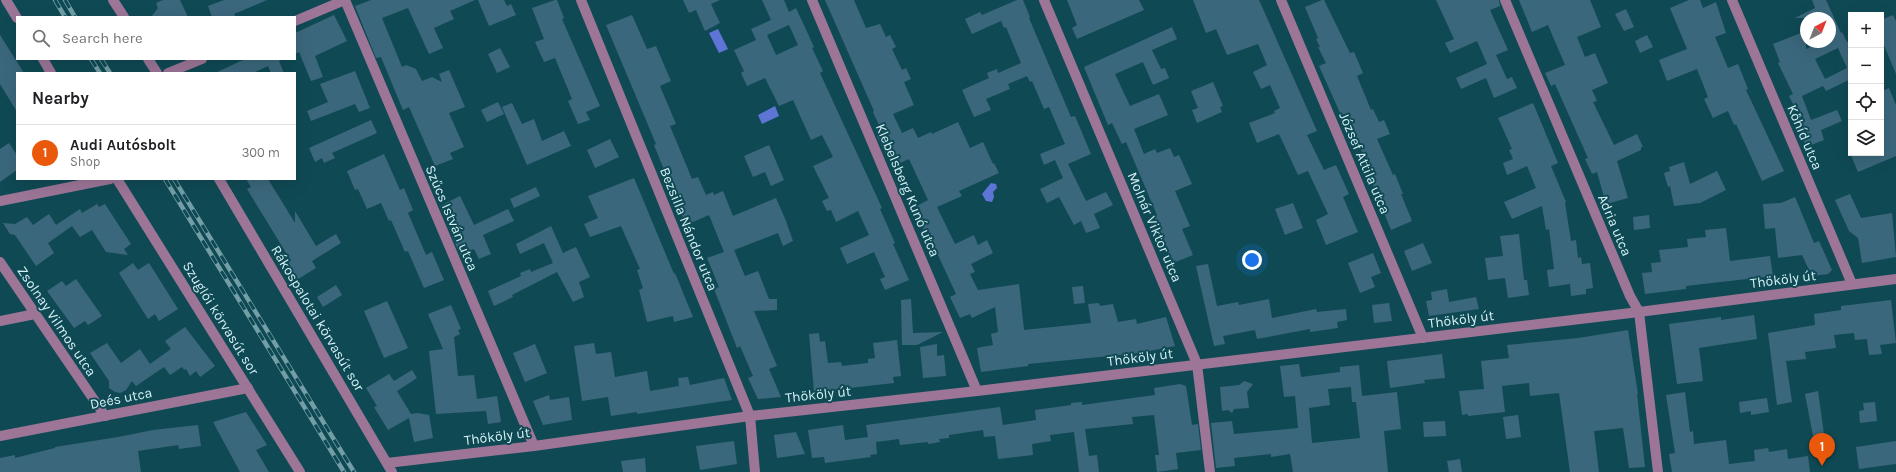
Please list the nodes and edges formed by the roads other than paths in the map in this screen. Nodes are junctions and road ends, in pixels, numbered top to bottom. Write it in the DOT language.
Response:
graph roads {
  1 [pos="6,0"];
  2 [pos="114,0"];
  3 [pos="345,0"];
  4 [pos="581,0"];
  5 [pos="812,0"];
  6 [pos="1044,0"];
  7 [pos="1281,0"];
  8 [pos="1505,0"];
  9 [pos="1732,0"];
  10 [pos="16,16"];
  11 [pos="123,16"];
  12 [pos="296,21"];
  13 [pos="44,60"];
  14 [pos="149,60"];
  15 [pos="200,60"];
  16 [pos="50,72"];
  17 [pos="156,72"];
  18 [pos="170,72"];
  19 [pos="105,180"];
  20 [pos="118,180"];
  21 [pos="221,180"];
  22 [pos="0,201"];
  23 [pos="0,262"];
  24 [pos="1896,279"];
  25 [pos="1852,284"];
  26 [pos="1640,312"];
  27 [pos="35,314"];
  28 [pos="0,321"];
  29 [pos="1423,338"];
  30 [pos="1197,364"];
  31 [pos="248,388"];
  32 [pos="977,391"];
  33 [pos="105,416"];
  34 [pos="750,416"];
  35 [pos="0,436"];
  36 [pos="534,446"];
  37 [pos="389,468"];
  38 [pos="300,472"];
  39 [pos="755,472"];
  40 [pos="1210,472"];
  41 [pos="1658,472"];
  1 -- 10 [label="street"];
  2 -- 11 [label="street"];
  3 -- 12 [label="street"];
  3 -- 36 [label="street, Szűcs István utca"];
  4 -- 34 [label="street, Bezsilla Nándor utca"];
  5 -- 32 [label="street, Klebelsberg Kunó utca"];
  6 -- 30 [label="street, Molnár Viktor utca"];
  7 -- 29 [label="street, József Attila utca"];
  8 -- 26 [label="street, Adria utca"];
  9 -- 25 [label="street, Kőhíd utca"];
  13 -- 16 [label="street"];
  14 -- 17 [label="street"];
  15 -- 18 [label="street"];
  19 -- 22 [label="street"];
  20 -- 31 [label="street, Szuglói körvasút sor"];
  21 -- 37 [label="street, Rákospalotai körvasút sor"];
  23 -- 27 [label="street, Zsolnay Vilmos utca"];
  24 -- 25 [label="street, Thököly út"];
  25 -- 26 [label="street, Thököly út"];
  26 -- 29 [label="street, Thököly út"];
  26 -- 41 [label="street, Adria utca"];
  27 -- 28 [label="street"];
  27 -- 33 [label="street, Zsolnay Vilmos utca"];
  29 -- 30 [label="street, Thököly út"];
  30 -- 32 [label="street, Thököly út"];
  30 -- 40 [label="street, Molnár Viktor utca"];
  31 -- 33 [label="street, Deés utca"];
  31 -- 38 [label="street, Szuglói körvasút sor"];
  32 -- 34 [label="street, Thököly út"];
  33 -- 35 [label="street, Deés utca"];
  34 -- 36 [label="street, Thököly út"];
  34 -- 39 [label="street, Bezsilla Nándor utca"];
  36 -- 37 [label="street, Thököly út"];
}
